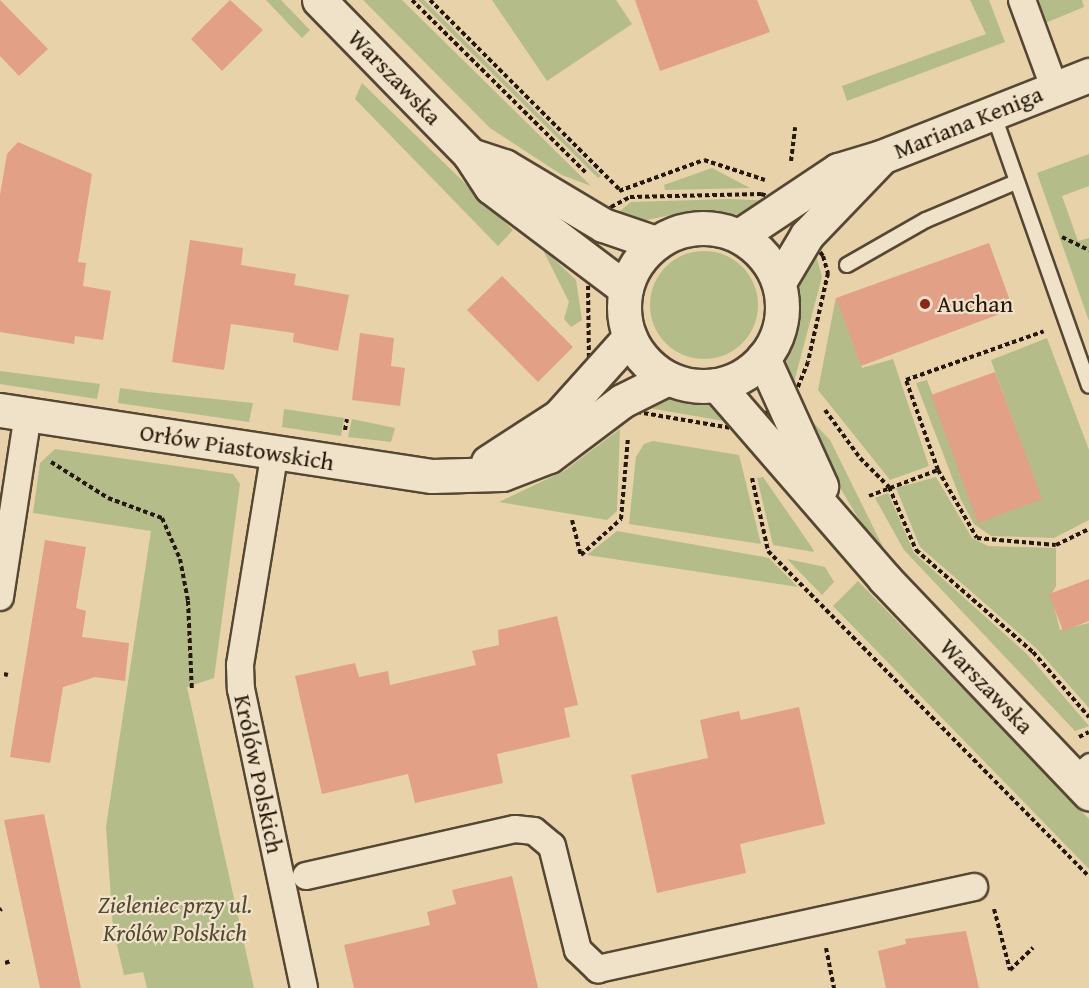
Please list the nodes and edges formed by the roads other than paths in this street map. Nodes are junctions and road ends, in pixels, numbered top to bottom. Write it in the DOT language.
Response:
graph roads {
  1 [pos="319,0"];
  2 [pos="1022,0"];
  3 [pos="1089,75"];
  4 [pos="1054,87"];
  5 [pos="993,113"];
  6 [pos="470,155"];
  7 [pos="881,157"];
  8 [pos="1016,182"];
  9 [pos="739,236"];
  10 [pos="656,243"];
  11 [pos="847,264"];
  12 [pos="778,282"];
  13 [pos="626,289"];
  14 [pos="630,337"];
  15 [pos="763,358"];
  16 [pos="668,378"];
  17 [pos="717,385"];
  18 [pos="1089,386"];
  19 [pos="14,412"];
  20 [pos="275,451"];
  21 [pos="475,473"];
  22 [pos="885,579"];
  23 [pos="0,597"];
  24 [pos="1083,776"];
  25 [pos="306,876"];
  26 [pos="974,887"];
  27 [pos="304,988"];
  1 -- 6 [label="street, Warszawska"];
  2 -- 4 [label="street, Mariana Keniga"];
  3 -- 4 [label="street, Mariana Keniga"];
  4 -- 5 [label="street, Mariana Keniga"];
  5 -- 7 [label="street, Mariana Keniga"];
  5 -- 8 [label="lane"];
  6 -- 10 [label="street, Warszawska"];
  6 -- 13 [label="street, Warszawska"];
  7 -- 9 [label="street, Mariana Keniga"];
  7 -- 12 [label="street, Mariana Keniga"];
  8 -- 11 [label="lane"];
  8 -- 18 [label="lane"];
  9 -- 10 [label="street"];
  9 -- 12 [label="street"];
  10 -- 13 [label="street"];
  12 -- 15 [label="street"];
  13 -- 14 [label="street"];
  14 -- 16 [label="street"];
  14 -- 21 [label="street"];
  15 -- 17 [label="street"];
  15 -- 22 [label="street, Warszawska"];
  16 -- 17 [label="street"];
  16 -- 21 [label="street, Orłów Piastowskich"];
  17 -- 22 [label="street, Warszawska"];
  19 -- 20 [label="street, Orłów Piastowskich"];
  19 -- 23 [label="street"];
  20 -- 21 [label="street, Orłów Piastowskich"];
  20 -- 27 [label="street, Królów Polskich"];
  22 -- 24 [label="street, Warszawska"];
  25 -- 26 [label="street"];
}
